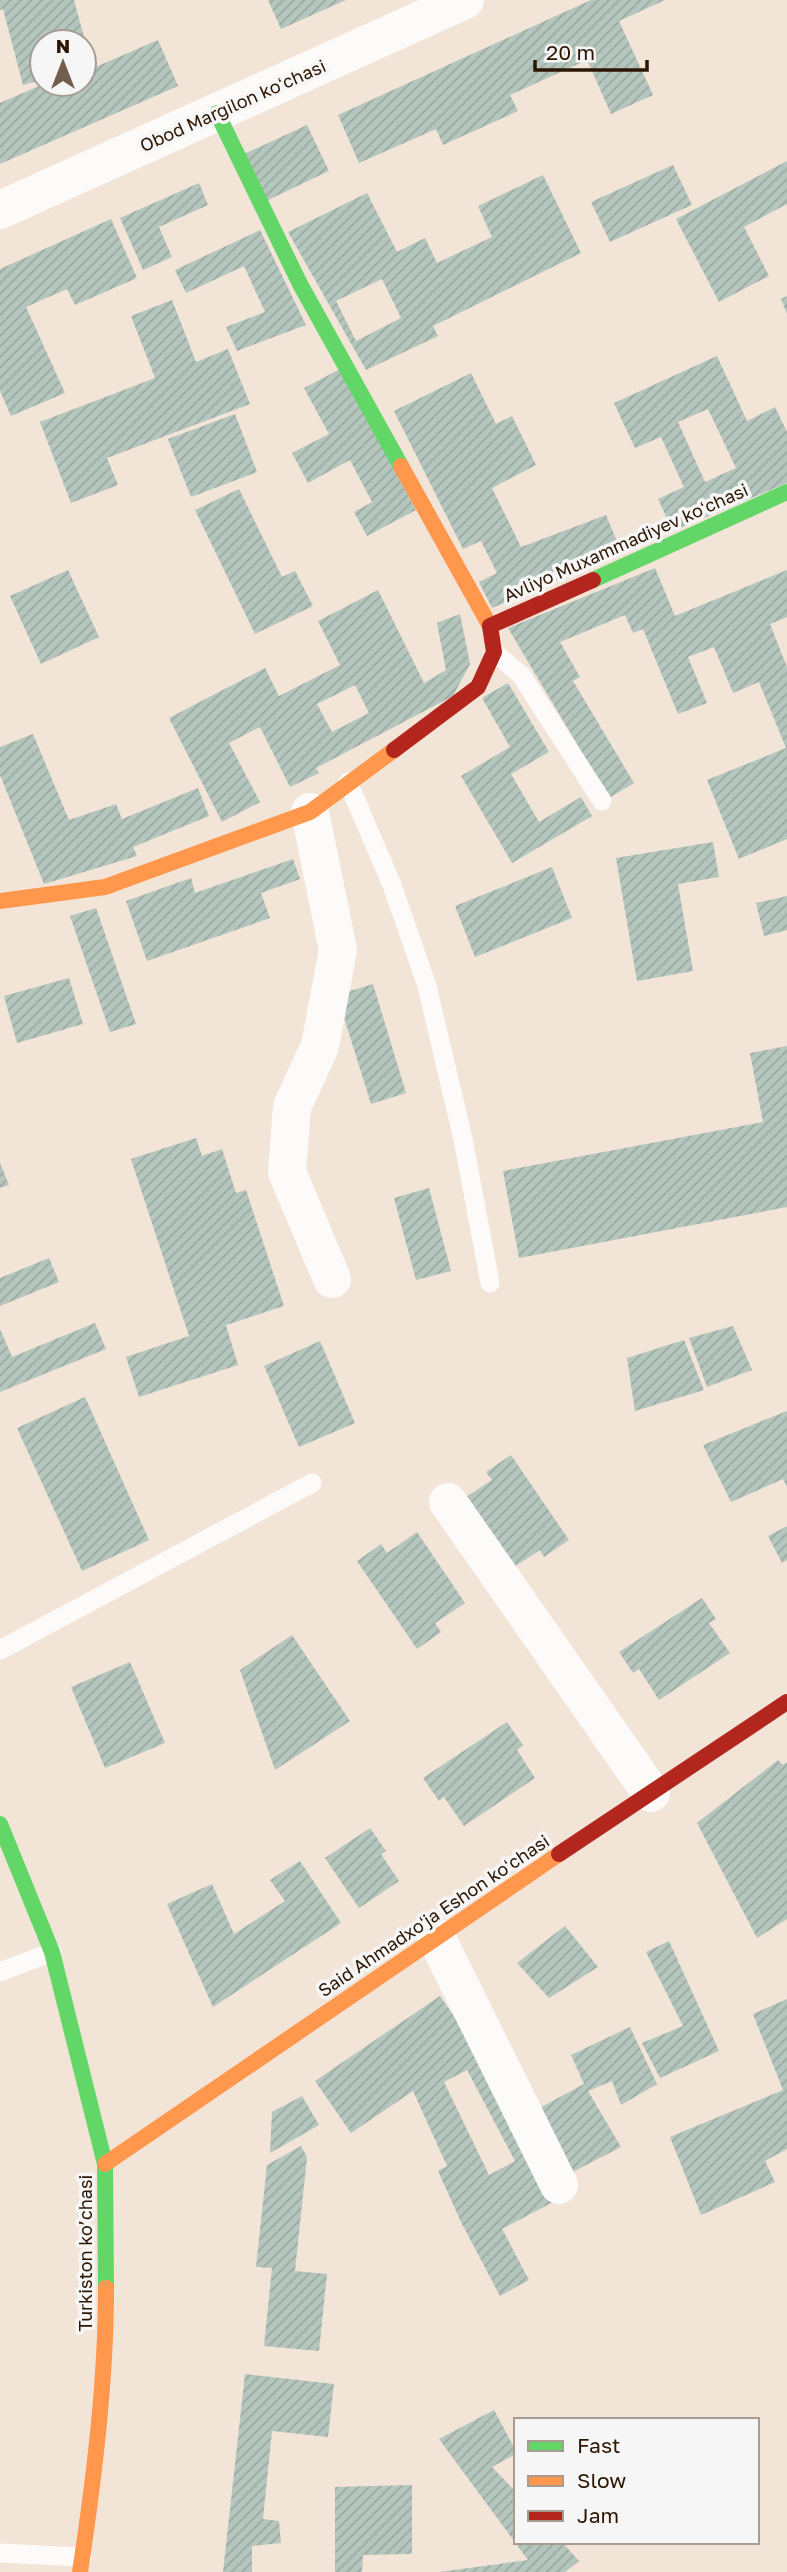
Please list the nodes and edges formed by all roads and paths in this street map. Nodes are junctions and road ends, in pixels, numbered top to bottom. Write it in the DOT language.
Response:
graph roads {
  1 [pos="465,0"];
  2 [pos="218,113"];
  3 [pos="0,210"];
  4 [pos="787,492"];
  5 [pos="490,626"];
  6 [pos="494,652"];
  7 [pos="348,782"];
  8 [pos="602,801"];
  9 [pos="310,812"];
  10 [pos="0,901"];
  11 [pos="332,1279"];
  12 [pos="490,1283"];
  13 [pos="312,1483"];
  14 [pos="448,1502"];
  15 [pos="0,1650"];
  16 [pos="787,1702"];
  17 [pos="651,1793"];
  18 [pos="0,1824"];
  19 [pos="436,1937"];
  20 [pos="52,1952"];
  21 [pos="0,1972"];
  22 [pos="105,2164"];
  23 [pos="559,2185"];
  24 [pos="0,2553"];
  25 [pos="81,2565"];
  1 -- 2 [label="street, Obod Margilon koʻchasi"];
  2 -- 3 [label="street, Obod Margilon koʻchasi"];
  2 -- 5 [label="street"];
  4 -- 5 [label="street, Avliyo Muxammadiyev koʻchasi"];
  5 -- 6 [label="street"];
  6 -- 7 [label="street"];
  6 -- 8 [label="lane"];
  7 -- 9 [label="street"];
  7 -- 12 [label="lane"];
  9 -- 10 [label="street"];
  9 -- 11 [label="street"];
  13 -- 15 [label="lane"];
  14 -- 17 [label="street"];
  16 -- 17 [label="street, Said Ahmadxoʻja Eshon koʻchasi"];
  17 -- 19 [label="street, Said Ahmadxoʻja Eshon koʻchasi"];
  18 -- 20 [label="street, Turkiston ko’chasi"];
  19 -- 22 [label="street, Said Ahmadxoʻja Eshon koʻchasi"];
  19 -- 23 [label="street"];
  20 -- 21 [label="lane"];
  20 -- 22 [label="street, Turkiston ko’chasi"];
  22 -- 25 [label="street, Turkiston ko’chasi"];
  24 -- 25 [label="lane"];
}
